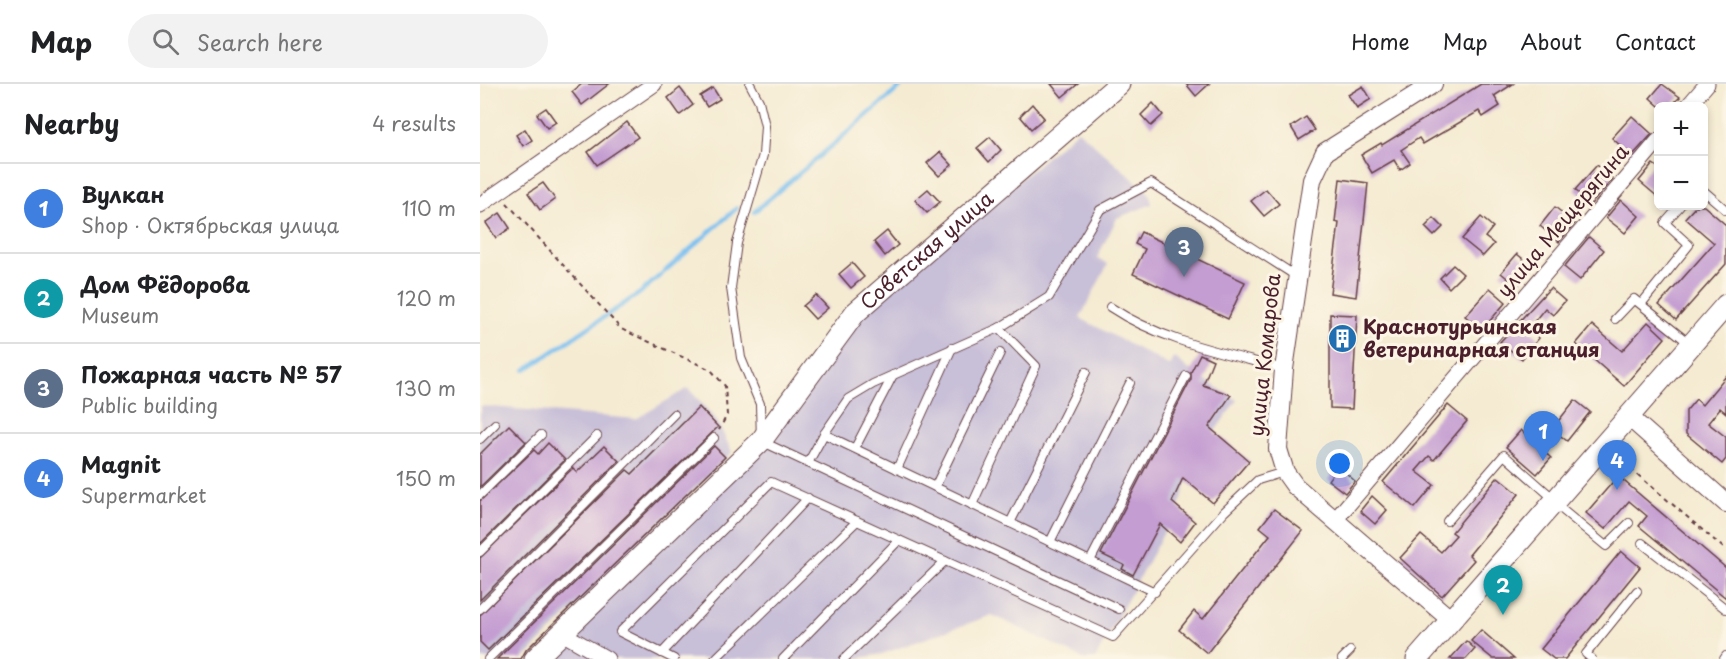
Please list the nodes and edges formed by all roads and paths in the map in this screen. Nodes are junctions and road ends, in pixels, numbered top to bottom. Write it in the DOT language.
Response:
graph roads {
  1 [pos="654,84"];
  2 [pos="750,84"];
  3 [pos="1119,84"];
  4 [pos="1433,84"];
  5 [pos="1707,84"];
  6 [pos="1691,102"];
  7 [pos="1654,147"];
  8 [pos="498,193"];
  9 [pos="1708,194"];
  10 [pos="480,205"];
  11 [pos="1676,210"];
  12 [pos="1726,210"];
  13 [pos="1296,276"];
  14 [pos="1642,303"];
  15 [pos="1726,305"];
  16 [pos="1110,307"];
  17 [pos="1615,320"];
  18 [pos="999,328"];
  19 [pos="1691,345"];
  20 [pos="952,348"];
  21 [pos="1000,352"];
  22 [pos="1284,369"];
  23 [pos="1086,372"];
  24 [pos="894,375"];
  25 [pos="1186,376"];
  26 [pos="1130,383"];
  27 [pos="674,414"];
  28 [pos="1628,417"];
  29 [pos="495,424"];
  30 [pos="824,434"];
  31 [pos="541,435"];
  32 [pos="597,436"];
  33 [pos="714,438"];
  34 [pos="480,439"];
  35 [pos="761,441"];
  36 [pos="855,448"];
  37 [pos="808,463"];
  38 [pos="1624,463"];
  39 [pos="897,469"];
  40 [pos="1285,472"];
  41 [pos="935,487"];
  42 [pos="480,495"];
  43 [pos="808,498"];
  44 [pos="1554,501"];
  45 [pos="1726,503"];
  46 [pos="972,505"];
  47 [pos="1335,520"];
  48 [pos="1447,520"];
  49 [pos="857,521"];
  50 [pos="1010,523"];
  51 [pos="1629,523"];
  52 [pos="899,540"];
  53 [pos="1050,542"];
  54 [pos="1642,543"];
  55 [pos="1726,550"];
  56 [pos="480,552"];
  57 [pos="945,561"];
  58 [pos="1090,561"];
  59 [pos="1637,591"];
  60 [pos="1155,592"];
  61 [pos="480,609"];
  62 [pos="1119,609"];
  63 [pos="1726,609"];
  64 [pos="1450,619"];
  65 [pos="562,633"];
  66 [pos="1350,651"];
  67 [pos="662,653"];
  68 [pos="480,655"];
  69 [pos="587,655"];
  70 [pos="486,659"];
  71 [pos="535,659"];
  72 [pos="606,659"];
  73 [pos="674,659"];
  74 [pos="715,659"];
  75 [pos="783,659"];
  76 [pos="844,659"];
  77 [pos="1342,659"];
  78 [pos="1417,659"];
  79 [pos="1592,659"];
  1 -- 8 [label="street"];
  2 -- 35 [label="lane"];
  3 -- 35 [label="main road, Советская улица"];
  4 -- 13 [label="street, улица Комарова"];
  5 -- 6 [label="street"];
  7 -- 47 [label="street, улица Мещерягина"];
  8 -- 10 [label="street"];
  8 -- 33 [label="path"];
  9 -- 12 [label="lane"];
  11 -- 14 [label="lane"];
  13 -- 18 [label="lane"];
  13 -- 22 [label="street, улица Комарова"];
  14 -- 17 [label="lane"];
  14 -- 19 [label="lane"];
  15 -- 19 [label="main road"];
  16 -- 22 [label="lane"];
  18 -- 20 [label="lane"];
  18 -- 46 [label="lane"];
  19 -- 28 [label="main road"];
  20 -- 24 [label="lane"];
  20 -- 39 [label="lane"];
  21 -- 41 [label="lane"];
  22 -- 40 [label="street, улица Комарова"];
  23 -- 50 [label="lane"];
  24 -- 30 [label="lane"];
  24 -- 36 [label="lane"];
  25 -- 58 [label="lane"];
  26 -- 53 [label="lane"];
  27 -- 61 [label="lane"];
  28 -- 44 [label="main road"];
  28 -- 45 [label="street"];
  29 -- 34 [label="lane"];
  30 -- 36 [label="lane"];
  30 -- 37 [label="lane"];
  31 -- 42 [label="lane"];
  32 -- 56 [label="lane"];
  33 -- 70 [label="lane"];
  35 -- 37 [label="lane"];
  35 -- 65 [label="main road, Советская улица"];
  36 -- 39 [label="lane"];
  37 -- 62 [label="lane"];
  38 -- 55 [label="path"];
  39 -- 41 [label="lane"];
  40 -- 47 [label="street, улица Комарова"];
  40 -- 60 [label="lane"];
  41 -- 46 [label="lane"];
  43 -- 49 [label="lane"];
  43 -- 67 [label="lane"];
  43 -- 67 [label="lane"];
  44 -- 48 [label="lane"];
  44 -- 51 [label="lane"];
  44 -- 64 [label="main road"];
  46 -- 50 [label="lane"];
  47 -- 64 [label="street, улица Комарова"];
  49 -- 52 [label="lane"];
  49 -- 74 [label="lane"];
  50 -- 53 [label="lane"];
  52 -- 57 [label="lane"];
  52 -- 75 [label="lane"];
  53 -- 58 [label="lane"];
  54 -- 63 [label="lane"];
  57 -- 60 [label="lane"];
  57 -- 76 [label="lane"];
  58 -- 60 [label="lane"];
  59 -- 79 [label="lane"];
  64 -- 78 [label="main road"];
  65 -- 69 [label="street"];
  65 -- 71 [label="main road, Советская улица"];
  66 -- 77 [label="lane"];
  67 -- 73 [label="lane"];
  68 -- 70 [label="lane"];
  69 -- 72 [label="street"];
}
